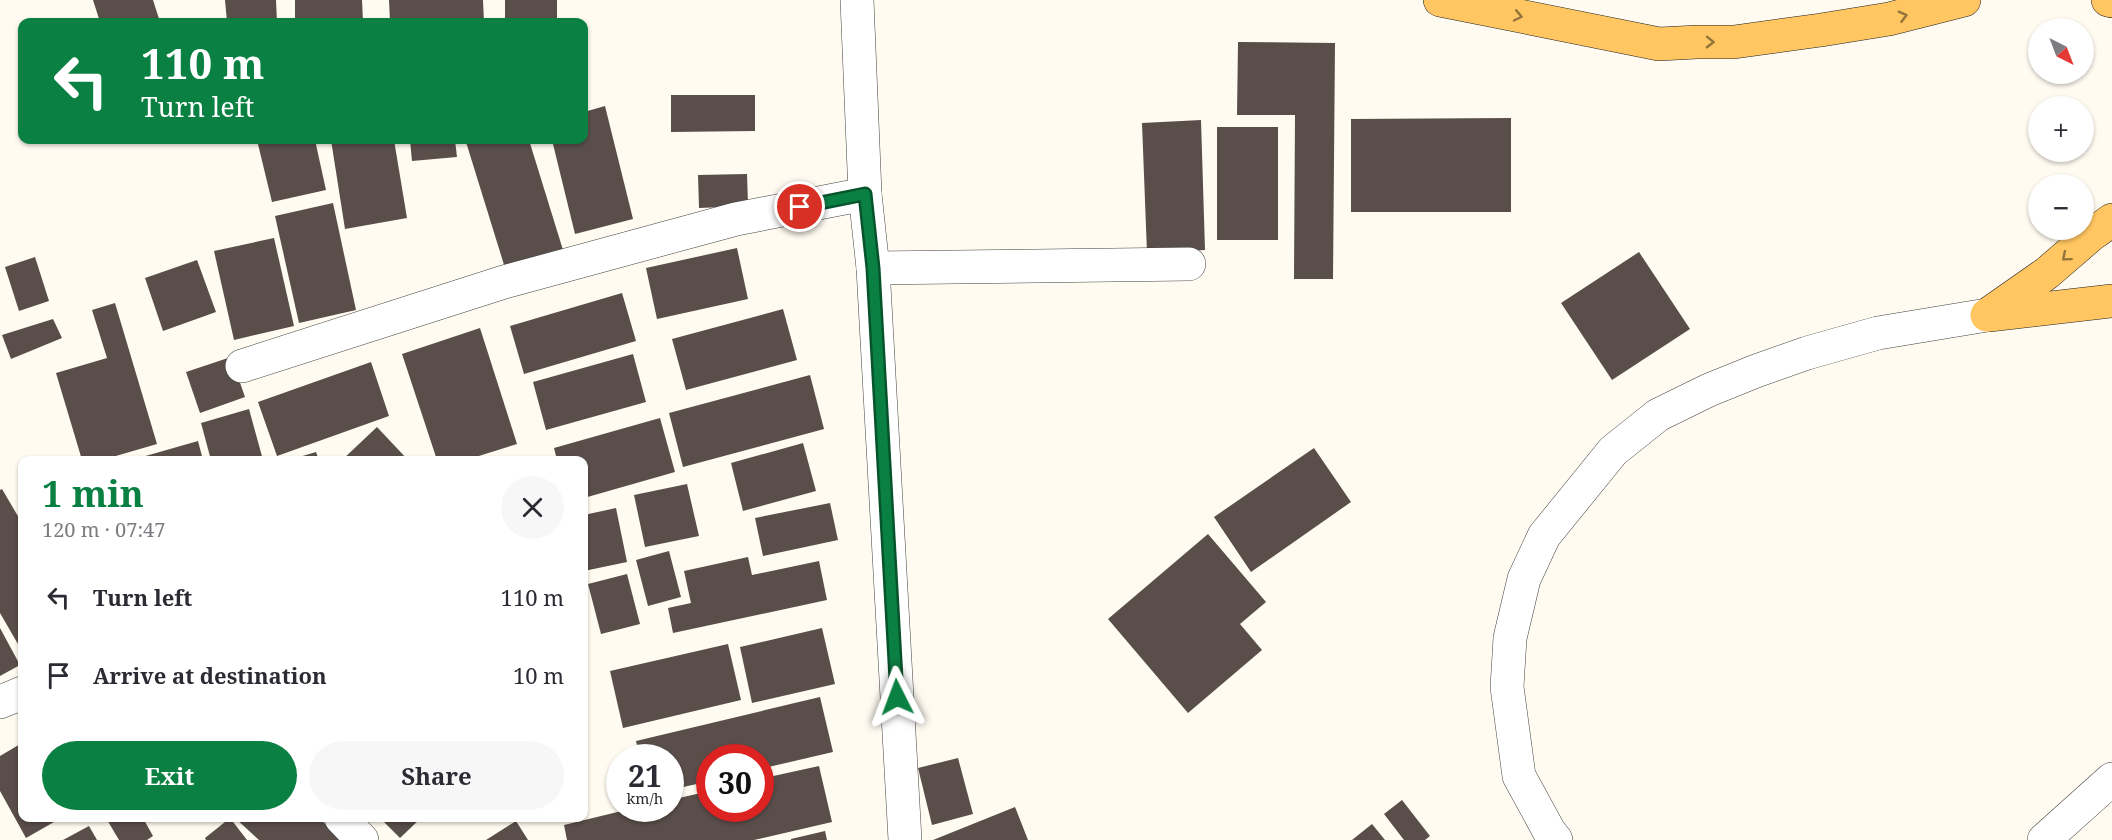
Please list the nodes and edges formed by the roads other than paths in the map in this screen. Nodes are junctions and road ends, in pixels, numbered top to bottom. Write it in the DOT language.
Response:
graph roads {
  1 [pos="857,0"];
  2 [pos="1440,0"];
  3 [pos="1964,0"];
  4 [pos="865,194"];
  5 [pos="2112,220"];
  6 [pos="1189,264"];
  7 [pos="873,268"];
  8 [pos="2112,301"];
  9 [pos="1987,315"];
  10 [pos="242,366"];
  11 [pos="18,695"];
  12 [pos="0,702"];
  13 [pos="2112,779"];
  14 [pos="345,822"];
  15 [pos="362,840"];
  16 [pos="905,840"];
  17 [pos="1556,840"];
  18 [pos="2044,840"];
  1 -- 4 [label="street"];
  2 -- 3 [label="main road, one-way"];
  4 -- 7 [label="street"];
  4 -- 10 [label="street"];
  5 -- 9 [label="main road, one-way"];
  6 -- 7 [label="street"];
  7 -- 16 [label="street"];
  8 -- 9 [label="main road"];
  9 -- 17 [label="street"];
  11 -- 12 [label="street"];
  13 -- 18 [label="street"];
  14 -- 15 [label="street"];
}
